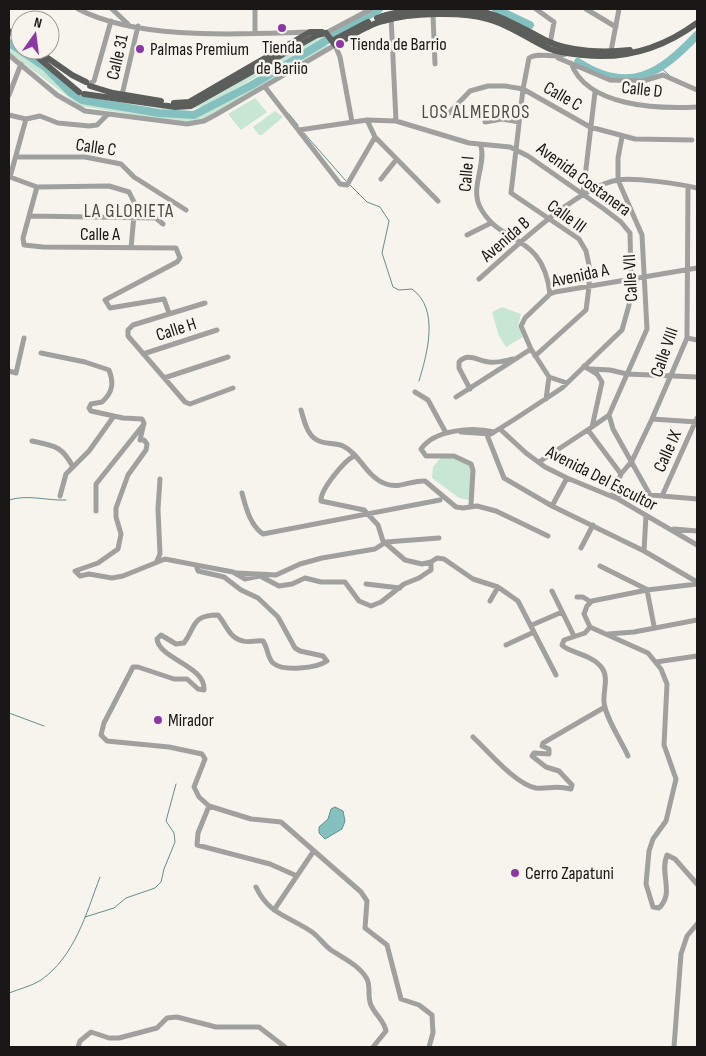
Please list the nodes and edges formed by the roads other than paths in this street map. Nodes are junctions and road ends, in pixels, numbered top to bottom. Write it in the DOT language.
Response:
graph roads {
  1 [pos="78,9"];
  2 [pos="112,9"];
  3 [pos="256,9"];
  4 [pos="371,9"];
  5 [pos="536,9"];
  6 [pos="586,9"];
  7 [pos="619,9"];
  8 [pos="434,15"];
  9 [pos="391,16"];
  10 [pos="111,21"];
  11 [pos="697,23"];
  12 [pos="129,24"];
  13 [pos="138,26"];
  14 [pos="616,27"];
  15 [pos="296,32"];
  16 [pos="310,32"];
  17 [pos="255,33"];
  18 [pos="330,39"];
  19 [pos="302,40"];
  20 [pos="550,46"];
  21 [pos="656,47"];
  22 [pos="611,51"];
  23 [pos="568,53"];
  24 [pos="9,55"];
  25 [pos="544,56"];
  26 [pos="596,56"];
  27 [pos="556,57"];
  28 [pos="41,60"];
  29 [pos="50,60"];
  30 [pos="570,62"];
  31 [pos="21,64"];
  32 [pos="435,64"];
  33 [pos="88,84"];
  34 [pos="265,86"];
  35 [pos="523,89"];
  36 [pos="697,90"];
  37 [pos="595,92"];
  38 [pos="81,93"];
  39 [pos="9,94"];
  40 [pos="122,95"];
  41 [pos="697,106"];
  42 [pos="449,113"];
  43 [pos="9,115"];
  44 [pos="107,116"];
  45 [pos="26,119"];
  46 [pos="368,120"];
  47 [pos="396,121"];
  48 [pos="352,122"];
  49 [pos="485,122"];
  50 [pos="519,122"];
  51 [pos="590,128"];
  52 [pos="299,130"];
  53 [pos="375,137"];
  54 [pos="622,137"];
  55 [pos="692,140"];
  56 [pos="482,146"];
  57 [pos="515,149"];
  58 [pos="17,157"];
  59 [pos="396,160"];
  60 [pos="9,178"];
  61 [pos="381,179"];
  62 [pos="618,180"];
  63 [pos="688,186"];
  64 [pos="37,187"];
  65 [pos="697,188"];
  66 [pos="583,194"];
  67 [pos="438,201"];
  68 [pos="186,210"];
  69 [pos="29,216"];
  70 [pos="134,218"];
  71 [pos="550,219"];
  72 [pos="491,223"];
  73 [pos="163,224"];
  74 [pos="467,235"];
  75 [pos="521,241"];
  76 [pos="131,248"];
  77 [pos="697,268"];
  78 [pos="687,271"];
  79 [pos="644,276"];
  80 [pos="479,279"];
  81 [pos="631,279"];
  82 [pos="589,287"];
  83 [pos="550,294"];
  84 [pos="205,303"];
  85 [pos="169,313"];
  86 [pos="217,330"];
  87 [pos="24,338"];
  88 [pos="687,338"];
  89 [pos="697,340"];
  90 [pos="531,349"];
  91 [pos="42,353"];
  92 [pos="143,354"];
  93 [pos="536,356"];
  94 [pos="228,357"];
  95 [pos="516,358"];
  96 [pos="587,367"];
  97 [pos="9,371"];
  98 [pos="627,374"];
  99 [pos="672,376"];
  100 [pos="550,377"];
  101 [pos="697,377"];
  102 [pos="164,378"];
  103 [pos="567,383"];
  104 [pos="234,388"];
  105 [pos="470,389"];
  106 [pos="415,392"];
  107 [pos="456,397"];
  108 [pos="546,400"];
  109 [pos="301,410"];
  110 [pos="609,415"];
  111 [pos="114,416"];
  112 [pos="652,419"];
  113 [pos="697,421"];
  114 [pos="144,424"];
  115 [pos="590,428"];
  116 [pos="500,429"];
  117 [pos="462,432"];
  118 [pos="494,432"];
  119 [pos="446,434"];
  120 [pos="487,435"];
  121 [pos="32,441"];
  122 [pos="354,456"];
  123 [pos="630,458"];
  124 [pos="539,462"];
  125 [pos="73,467"];
  126 [pos="621,474"];
  127 [pos="567,478"];
  128 [pos="160,479"];
  129 [pos="242,493"];
  130 [pos="650,495"];
  131 [pos="60,496"];
  132 [pos="612,496"];
  133 [pos="662,496"];
  134 [pos="697,499"];
  135 [pos="440,500"];
  136 [pos="471,505"];
  137 [pos="552,506"];
  138 [pos="96,511"];
  139 [pos="367,514"];
  140 [pos="646,515"];
  141 [pos="593,525"];
  142 [pos="671,528"];
  143 [pos="697,531"];
  144 [pos="548,536"];
  145 [pos="439,538"];
  146 [pos="386,542"];
  147 [pos="697,545"];
  148 [pos="581,548"];
  149 [pos="644,551"];
  150 [pos="157,561"];
  151 [pos="431,562"];
  152 [pos="196,565"];
  153 [pos="600,566"];
  154 [pos="233,572"];
  155 [pos="697,583"];
  156 [pos="366,584"];
  157 [pos="498,587"];
  158 [pos="400,588"];
  159 [pos="647,590"];
  160 [pos="552,591"];
  161 [pos="577,596"];
  162 [pos="490,601"];
  163 [pos="591,602"];
  164 [pos="562,612"];
  165 [pos="697,620"];
  166 [pos="532,625"];
  167 [pos="654,626"];
  168 [pos="590,627"];
  169 [pos="534,632"];
  170 [pos="602,634"];
  171 [pos="574,636"];
  172 [pos="506,645"];
  173 [pos="697,656"];
  174 [pos="656,662"];
  175 [pos="556,675"];
  176 [pos="605,707"];
  177 [pos="473,737"];
  178 [pos="628,756"];
  179 [pos="209,806"];
  180 [pos="313,852"];
  181 [pos="297,876"];
  182 [pos="697,884"];
  183 [pos="256,888"];
  184 [pos="274,910"];
  185 [pos="697,924"];
  186 [pos="78,1047"];
  187 [pos="285,1047"];
  188 [pos="373,1047"];
  189 [pos="429,1047"];
  190 [pos="674,1047"];
  1 -- 10 [label="street"];
  2 -- 12 [label="street"];
  3 -- 17 [label="street"];
  4 -- 18 [label="street"];
  5 -- 20 [label="street"];
  6 -- 14 [label="street"];
  7 -- 14 [label="street"];
  8 -- 9 [label="main road"];
  8 -- 20 [label="main road"];
  8 -- 32 [label="street"];
  9 -- 18 [label="main road"];
  9 -- 20 [label="main road"];
  9 -- 47 [label="street"];
  10 -- 12 [label="street"];
  10 -- 33 [label="street"];
  11 -- 21 [label="main road"];
  12 -- 13 [label="street"];
  13 -- 17 [label="street"];
  13 -- 40 [label="street, Calle 31"];
  14 -- 22 [label="street"];
  15 -- 16 [label="street"];
  15 -- 17 [label="street"];
  15 -- 19 [label="main road"];
  16 -- 18 [label="main road"];
  16 -- 19 [label="main road"];
  18 -- 19 [label="main road"];
  18 -- 34 [label="street"];
  18 -- 48 [label="street"];
  19 -- 38 [label="main road"];
  19 -- 40 [label="main road"];
  20 -- 22 [label="main road"];
  20 -- 23 [label="main road"];
  20 -- 25 [label="street, Avenida Costanera"];
  21 -- 22 [label="main road"];
  21 -- 26 [label="main road"];
  22 -- 26 [label="main road"];
  23 -- 26 [label="main road"];
  23 -- 27 [label="street"];
  24 -- 31 [label="street"];
  25 -- 27 [label="street"];
  25 -- 35 [label="street, Avenida Costanera"];
  27 -- 30 [label="street"];
  28 -- 38 [label="main road"];
  29 -- 33 [label="main road"];
  30 -- 36 [label="street"];
  30 -- 37 [label="street, Calle D"];
  31 -- 39 [label="street"];
  31 -- 44 [label="street"];
  33 -- 38 [label="main road"];
  33 -- 38 [label="main road"];
  33 -- 40 [label="main road"];
  34 -- 44 [label="street"];
  34 -- 52 [label="street"];
  35 -- 42 [label="street"];
  35 -- 50 [label="street, Avenida Costanera"];
  35 -- 51 [label="street, Calle C"];
  37 -- 41 [label="street, Calle D"];
  37 -- 51 [label="street"];
  43 -- 45 [label="street"];
  44 -- 45 [label="street"];
  45 -- 58 [label="street"];
  46 -- 47 [label="street"];
  46 -- 48 [label="street"];
  46 -- 53 [label="street, Calle I"];
  47 -- 56 [label="street"];
  48 -- 52 [label="street"];
  49 -- 50 [label="street"];
  50 -- 57 [label="street, Avenida Costanera"];
  51 -- 54 [label="street, Calle C"];
  51 -- 66 [label="street"];
  52 -- 53 [label="street"];
  53 -- 59 [label="street, Calle I"];
  54 -- 55 [label="street, Calle C"];
  54 -- 62 [label="street, Calle VII"];
  56 -- 57 [label="street"];
  56 -- 72 [label="street, Calle I"];
  57 -- 66 [label="street, Avenida Costanera"];
  57 -- 71 [label="street, Calle III"];
  58 -- 60 [label="street"];
  58 -- 68 [label="street, Calle C"];
  59 -- 61 [label="street"];
  59 -- 67 [label="street, Calle I"];
  60 -- 64 [label="street"];
  62 -- 63 [label="street, Avenida B"];
  62 -- 66 [label="street, Avenida B"];
  62 -- 79 [label="street, Calle VII"];
  63 -- 65 [label="street, Avenida B"];
  63 -- 78 [label="street, Calle VIII"];
  64 -- 69 [label="street"];
  64 -- 70 [label="street"];
  66 -- 71 [label="street, Avenida B"];
  66 -- 81 [label="street, Avenida Costanera"];
  69 -- 70 [label="street"];
  69 -- 76 [label="street, Calle A"];
  70 -- 73 [label="street"];
  70 -- 76 [label="street"];
  71 -- 75 [label="street, Avenida B"];
  71 -- 82 [label="street, Calle III"];
  72 -- 74 [label="street"];
  72 -- 75 [label="street, Calle I"];
  75 -- 80 [label="street, Avenida B"];
  75 -- 83 [label="street, Calle I"];
  76 -- 85 [label="street, Calle A"];
  77 -- 78 [label="street, Avenida A"];
  78 -- 79 [label="street, Avenida A"];
  78 -- 88 [label="street, Calle VIII"];
  79 -- 81 [label="street, Avenida A"];
  79 -- 98 [label="street, Calle VII"];
  81 -- 82 [label="street, Avenida A"];
  81 -- 96 [label="street, Avenida Costanera"];
  82 -- 83 [label="street, Avenida A"];
  82 -- 93 [label="street, Calle III"];
  83 -- 90 [label="street, Avenida A"];
  84 -- 85 [label="street"];
  85 -- 92 [label="street"];
  86 -- 92 [label="street, Calle H"];
  87 -- 97 [label="street"];
  88 -- 89 [label="street"];
  88 -- 99 [label="street, Calle VIII"];
  90 -- 93 [label="street, Avenida A"];
  90 -- 95 [label="street"];
  91 -- 111 [label="street"];
  92 -- 102 [label="street"];
  93 -- 100 [label="street, Avenida A"];
  94 -- 102 [label="street"];
  95 -- 105 [label="street"];
  95 -- 105 [label="street"];
  96 -- 98 [label="street"];
  96 -- 103 [label="street, Avenida Costanera"];
  96 -- 115 [label="street"];
  98 -- 99 [label="street"];
  98 -- 110 [label="street, Calle VII"];
  99 -- 101 [label="street"];
  99 -- 112 [label="street, Calle VIII"];
  100 -- 103 [label="street"];
  100 -- 108 [label="street"];
  102 -- 104 [label="street"];
  103 -- 108 [label="street, Avenida Costanera"];
  105 -- 107 [label="street"];
  106 -- 119 [label="street"];
  108 -- 116 [label="street, Avenida Costanera"];
  109 -- 122 [label="street"];
  110 -- 115 [label="street"];
  110 -- 123 [label="street"];
  111 -- 114 [label="street"];
  111 -- 125 [label="street"];
  112 -- 113 [label="street"];
  112 -- 123 [label="street, Calle VIII"];
  113 -- 133 [label="street, Calle IX"];
  114 -- 138 [label="street"];
  114 -- 150 [label="street"];
  115 -- 124 [label="street"];
  115 -- 126 [label="street"];
  116 -- 118 [label="street, Avenida Costanera"];
  116 -- 124 [label="street, Avenida Del Escultor"];
  117 -- 118 [label="street"];
  117 -- 119 [label="street"];
  117 -- 120 [label="street"];
  118 -- 120 [label="street, Avenida Costanera"];
  119 -- 136 [label="street"];
  120 -- 137 [label="street"];
  121 -- 125 [label="street"];
  122 -- 136 [label="street"];
  122 -- 139 [label="street"];
  123 -- 126 [label="street, Calle VIII"];
  123 -- 130 [label="street"];
  124 -- 127 [label="street, Avenida Del Escultor"];
  125 -- 131 [label="street"];
  126 -- 132 [label="street, Calle VIII"];
  127 -- 132 [label="street, Avenida Del Escultor"];
  127 -- 137 [label="street"];
  128 -- 150 [label="street"];
  129 -- 139 [label="street"];
  130 -- 132 [label="street"];
  130 -- 133 [label="street"];
  132 -- 140 [label="street, Avenida Del Escultor"];
  133 -- 134 [label="street"];
  135 -- 139 [label="street"];
  136 -- 144 [label="street"];
  137 -- 141 [label="street"];
  139 -- 146 [label="street"];
  140 -- 142 [label="street, Avenida Del Escultor"];
  140 -- 149 [label="street"];
  141 -- 148 [label="street"];
  141 -- 149 [label="street"];
  142 -- 143 [label="street"];
  142 -- 147 [label="street, Avenida Del Escultor"];
  145 -- 146 [label="street"];
  146 -- 151 [label="street"];
  146 -- 154 [label="street"];
  149 -- 155 [label="street"];
  150 -- 152 [label="street"];
  151 -- 157 [label="street"];
  151 -- 158 [label="street"];
  152 -- 154 [label="street"];
  152 -- 179 [label="street"];
  153 -- 159 [label="street"];
  154 -- 158 [label="street"];
  155 -- 159 [label="street"];
  156 -- 158 [label="street"];
  157 -- 162 [label="street"];
  157 -- 166 [label="street"];
  159 -- 163 [label="street"];
  159 -- 167 [label="street"];
  160 -- 164 [label="street"];
  161 -- 163 [label="street"];
  163 -- 168 [label="street"];
  164 -- 166 [label="street"];
  164 -- 171 [label="street"];
  165 -- 167 [label="street"];
  166 -- 169 [label="street"];
  167 -- 170 [label="street"];
  168 -- 170 [label="street"];
  168 -- 171 [label="street"];
  169 -- 172 [label="street"];
  169 -- 175 [label="street"];
  170 -- 174 [label="street"];
  171 -- 176 [label="street"];
  173 -- 174 [label="street"];
  174 -- 182 [label="street"];
  176 -- 177 [label="street"];
  176 -- 178 [label="street"];
  179 -- 180 [label="street"];
  179 -- 181 [label="street"];
  180 -- 181 [label="street"];
  180 -- 189 [label="street"];
  181 -- 184 [label="street"];
  183 -- 184 [label="street"];
  184 -- 188 [label="street"];
  185 -- 190 [label="street"];
  186 -- 187 [label="street"];
}
